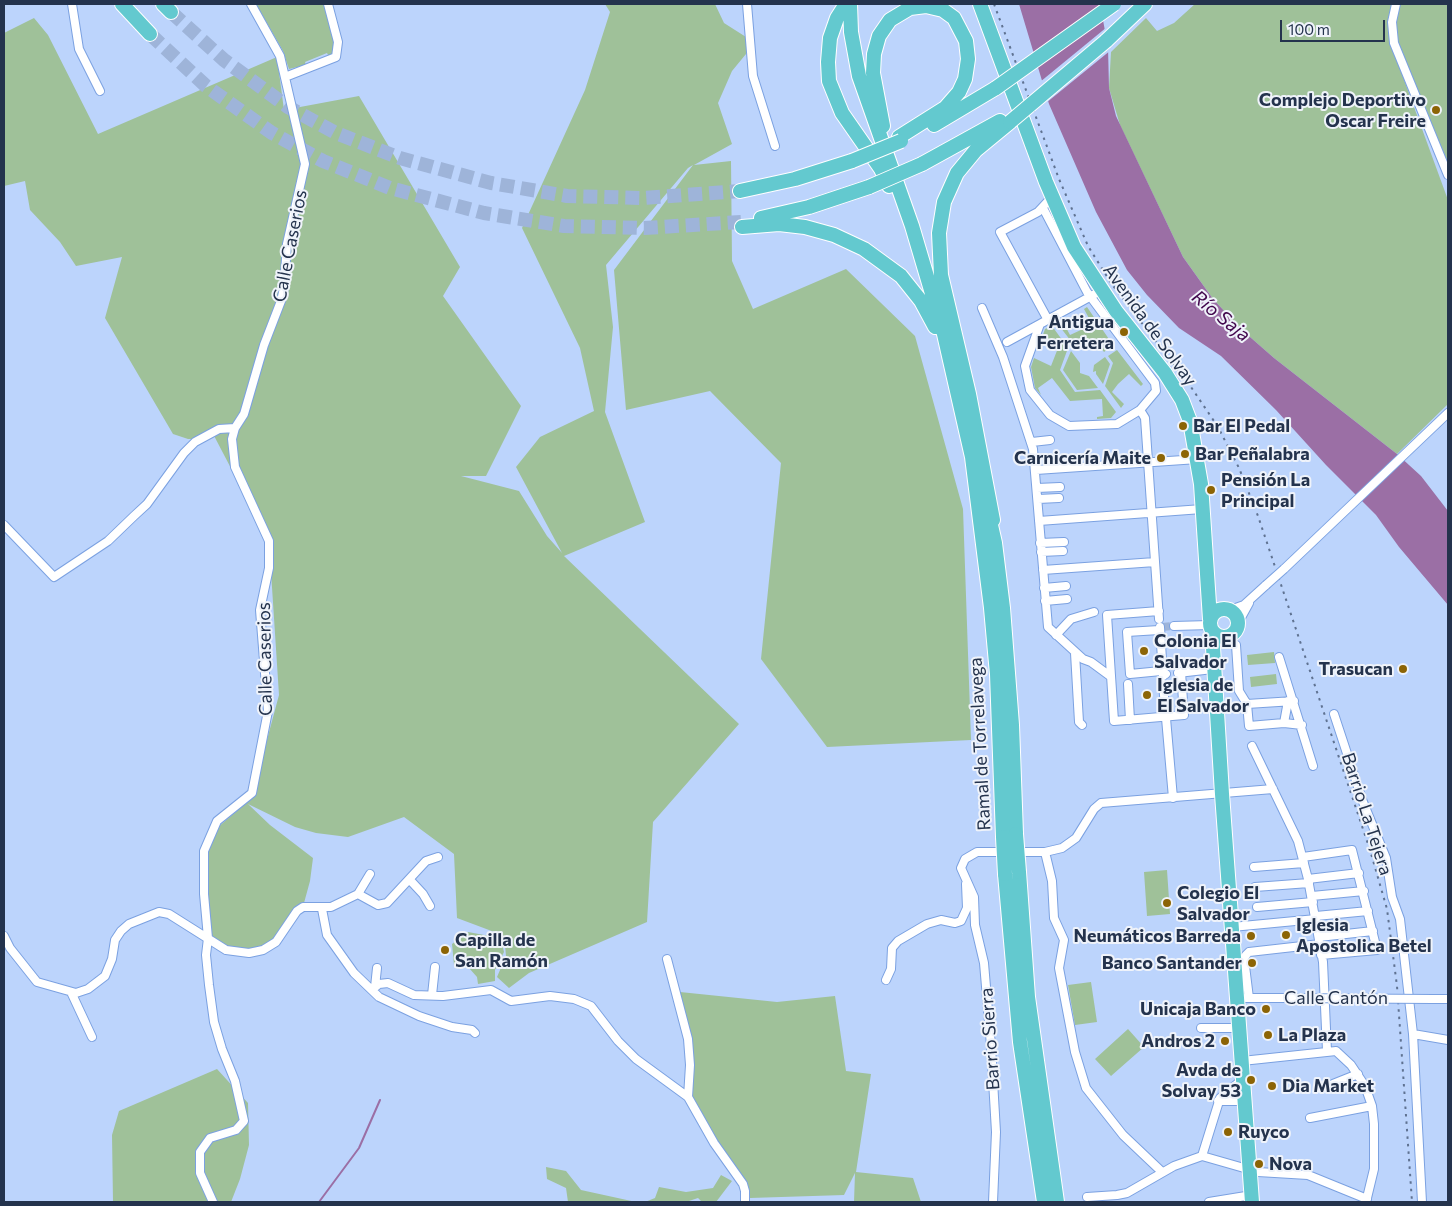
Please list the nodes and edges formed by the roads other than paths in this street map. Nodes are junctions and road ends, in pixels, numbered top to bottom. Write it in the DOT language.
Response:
graph roads {
  1 [pos="72,4"];
  2 [pos="122,4"];
  3 [pos="251,4"];
  4 [pos="328,4"];
  5 [pos="747,4"];
  6 [pos="848,4"];
  7 [pos="856,4"];
  8 [pos="980,4"];
  9 [pos="1114,4"];
  10 [pos="1145,4"];
  11 [pos="1396,4"];
  12 [pos="150,34"];
  13 [pos="285,76"];
  14 [pos="100,91"];
  15 [pos="1009,119"];
  16 [pos="895,139"];
  17 [pos="775,146"];
  18 [pos="1448,176"];
  19 [pos="740,191"];
  20 [pos="1047,202"];
  21 [pos="917,245"];
  22 [pos="1096,294"];
  23 [pos="982,308"];
  24 [pos="1048,320"];
  25 [pos="1040,324"];
  26 [pos="1007,342"];
  27 [pos="1140,410"];
  28 [pos="1448,412"];
  29 [pos="235,428"];
  30 [pos="1050,440"];
  31 [pos="1032,442"];
  32 [pos="1198,459"];
  33 [pos="1148,462"];
  34 [pos="1036,470"];
  35 [pos="1060,487"];
  36 [pos="1037,488"];
  37 [pos="1059,498"];
  38 [pos="1038,499"];
  39 [pos="1202,509"];
  40 [pos="1151,512"];
  41 [pos="1039,521"];
  42 [pos="4,525"];
  43 [pos="1064,542"];
  44 [pos="995,543"];
  45 [pos="1040,543"];
  46 [pos="1063,551"];
  47 [pos="1041,552"];
  48 [pos="1155,562"];
  49 [pos="1043,570"];
  50 [pos="1208,584"];
  51 [pos="1066,586"];
  52 [pos="1044,588"];
  53 [pos="1254,598"];
  54 [pos="1067,599"];
  55 [pos="1045,601"];
  56 [pos="991,608"];
  57 [pos="1227,610"];
  58 [pos="1094,612"];
  59 [pos="1160,623"];
  60 [pos="1238,623"];
  61 [pos="1211,625"];
  62 [pos="1174,626"];
  63 [pos="1056,635"];
  64 [pos="1232,641"];
  65 [pos="1075,653"];
  66 [pos="1279,657"];
  67 [pos="1213,665"];
  68 [pos="1110,676"];
  69 [pos="1163,676"];
  70 [pos="1127,679"];
  71 [pos="1291,701"];
  72 [pos="1248,704"];
  73 [pos="1334,714"];
  74 [pos="1166,717"];
  75 [pos="1130,720"];
  76 [pos="1284,723"];
  77 [pos="1082,725"];
  78 [pos="1302,725"];
  79 [pos="1252,746"];
  80 [pos="1314,766"];
  81 [pos="1273,789"];
  82 [pos="1222,794"];
  83 [pos="1173,798"];
  84 [pos="1010,836"];
  85 [pos="1045,852"];
  86 [pos="438,857"];
  87 [pos="1303,860"];
  88 [pos="1254,867"];
  89 [pos="1012,873"];
  90 [pos="1359,873"];
  91 [pos="370,874"];
  92 [pos="966,879"];
  93 [pos="410,880"];
  94 [pos="1309,881"];
  95 [pos="1256,887"];
  96 [pos="1364,891"];
  97 [pos="358,894"];
  98 [pos="1313,899"];
  99 [pos="430,906"];
  100 [pos="1258,907"];
  101 [pos="322,909"];
  102 [pos="1368,911"];
  103 [pos="1316,918"];
  104 [pos="1232,927"];
  105 [pos="1373,931"];
  106 [pos="4,936"];
  107 [pos="208,938"];
  108 [pos="1319,940"];
  109 [pos="1322,955"];
  110 [pos="668,959"];
  111 [pos="435,967"];
  112 [pos="377,968"];
  113 [pos="886,980"];
  114 [pos="374,988"];
  115 [pos="71,992"];
  116 [pos="432,995"];
  117 [pos="1244,998"];
  118 [pos="1448,999"];
  119 [pos="1202,1028"];
  120 [pos="1240,1028"];
  121 [pos="475,1033"];
  122 [pos="1413,1034"];
  123 [pos="92,1037"];
  124 [pos="1448,1040"];
  125 [pos="1327,1051"];
  126 [pos="1242,1061"];
  127 [pos="1358,1074"];
  128 [pos="1244,1082"];
  129 [pos="1333,1084"];
  130 [pos="688,1097"];
  131 [pos="1218,1101"];
  132 [pos="1245,1101"];
  133 [pos="1372,1106"];
  134 [pos="1310,1118"];
  135 [pos="1202,1156"];
  136 [pos="1250,1169"];
  137 [pos="1162,1172"];
  138 [pos="1087,1197"];
  139 [pos="1252,1199"];
  140 [pos="1367,1201"];
  141 [pos="213,1202"];
  142 [pos="745,1202"];
  143 [pos="993,1202"];
  144 [pos="1044,1202"];
  145 [pos="1057,1202"];
  146 [pos="1210,1202"];
  147 [pos="1422,1202"];
  1 -- 14 [label="street"];
  2 -- 12 [label="highway"];
  3 -- 13 [label="street, Calle Caserios"];
  4 -- 13 [label="street"];
  5 -- 17 [label="street"];
  6 -- 21 [label="highway"];
  6 -- 21 [label="highway"];
  7 -- 16 [label="highway"];
  8 -- 20 [label="highway, Avenida de Solvay"];
  9 -- 16 [label="highway, bridge"];
  10 -- 15 [label="highway, bridge"];
  11 -- 18 [label="street"];
  13 -- 29 [label="street, Calle Caserios"];
  15 -- 44 [label="highway"];
  15 -- 56 [label="highway, bridge"];
  16 -- 16 [label="highway"];
  16 -- 19 [label="highway, bridge"];
  16 -- 44 [label="highway, Ramal de Torrelavega"];
  20 -- 22 [label="highway, Avenida de Solvay"];
  20 -- 24 [label="street"];
  21 -- 56 [label="highway, Ramal de Torrelavega"];
  22 -- 24 [label="street"];
  22 -- 27 [label="street"];
  22 -- 32 [label="highway, Avenida de Solvay"];
  23 -- 31 [label="street"];
  24 -- 25 [label="street"];
  25 -- 26 [label="street"];
  25 -- 27 [label="street"];
  27 -- 33 [label="street"];
  28 -- 53 [label="street, bridge"];
  29 -- 42 [label="street"];
  29 -- 107 [label="street, Calle Caserios"];
  30 -- 31 [label="street"];
  31 -- 34 [label="street"];
  32 -- 33 [label="street"];
  32 -- 39 [label="highway, Avenida de Solvay"];
  33 -- 34 [label="street"];
  33 -- 40 [label="street"];
  34 -- 36 [label="street"];
  35 -- 36 [label="street"];
  36 -- 38 [label="street"];
  37 -- 38 [label="street"];
  38 -- 41 [label="street"];
  39 -- 40 [label="street"];
  39 -- 50 [label="highway, Avenida de Solvay"];
  40 -- 41 [label="street"];
  40 -- 48 [label="street"];
  41 -- 45 [label="street"];
  43 -- 45 [label="street"];
  44 -- 84 [label="highway, Ramal de Torrelavega"];
  45 -- 47 [label="street"];
  46 -- 47 [label="street"];
  47 -- 49 [label="street"];
  48 -- 49 [label="street"];
  48 -- 59 [label="street"];
  49 -- 52 [label="street"];
  50 -- 57 [label="highway, Avenida de Solvay"];
  50 -- 61 [label="highway, Avenida de Solvay"];
  51 -- 52 [label="street"];
  52 -- 55 [label="street"];
  53 -- 57 [label="street"];
  53 -- 60 [label="street"];
  54 -- 55 [label="street"];
  55 -- 63 [label="street"];
  56 -- 84 [label="highway, Ramal de Torrelavega"];
  57 -- 60 [label="highway"];
  57 -- 61 [label="highway"];
  58 -- 63 [label="street"];
  59 -- 68 [label="street"];
  59 -- 69 [label="street"];
  59 -- 69 [label="street"];
  60 -- 64 [label="highway"];
  61 -- 62 [label="street"];
  61 -- 64 [label="highway"];
  61 -- 67 [label="highway, Avenida de Solvay"];
  63 -- 65 [label="street"];
  64 -- 67 [label="highway"];
  64 -- 72 [label="street"];
  65 -- 68 [label="street"];
  65 -- 77 [label="street"];
  66 -- 71 [label="street"];
  67 -- 74 [label="street"];
  67 -- 82 [label="highway, Avenida de Solvay"];
  68 -- 75 [label="street"];
  69 -- 74 [label="street"];
  70 -- 75 [label="street"];
  71 -- 72 [label="street"];
  71 -- 76 [label="street"];
  71 -- 78 [label="street"];
  72 -- 76 [label="street"];
  73 -- 122 [label="street, Barrio La Tejera"];
  74 -- 75 [label="street"];
  74 -- 83 [label="street"];
  76 -- 78 [label="street"];
  78 -- 80 [label="street"];
  79 -- 81 [label="street"];
  81 -- 82 [label="street"];
  81 -- 87 [label="street"];
  82 -- 83 [label="street"];
  82 -- 104 [label="highway, Avenida de Solvay"];
  83 -- 85 [label="street"];
  84 -- 89 [label="highway, Ramal de Torrelavega, bridge"];
  85 -- 92 [label="street, Barrio Sierra"];
  85 -- 137 [label="street"];
  86 -- 93 [label="street"];
  87 -- 88 [label="street"];
  87 -- 90 [label="street"];
  87 -- 94 [label="street"];
  89 -- 144 [label="highway, Ramal de Torrelavega"];
  89 -- 145 [label="highway, Ramal de Torrelavega"];
  90 -- 94 [label="street"];
  90 -- 96 [label="street"];
  91 -- 97 [label="street"];
  92 -- 113 [label="street, Barrio Sierra"];
  92 -- 143 [label="street, Barrio Sierra"];
  93 -- 97 [label="street"];
  93 -- 99 [label="street"];
  94 -- 95 [label="street"];
  94 -- 98 [label="street"];
  96 -- 98 [label="street"];
  96 -- 102 [label="street"];
  97 -- 101 [label="street"];
  98 -- 100 [label="street"];
  98 -- 103 [label="street"];
  101 -- 107 [label="street"];
  101 -- 114 [label="street"];
  102 -- 103 [label="street"];
  102 -- 105 [label="street"];
  103 -- 104 [label="street"];
  103 -- 108 [label="street"];
  104 -- 117 [label="highway, Avenida de Solvay"];
  105 -- 108 [label="street"];
  105 -- 109 [label="street"];
  106 -- 115 [label="street"];
  107 -- 115 [label="street"];
  107 -- 141 [label="street, Calle Caserios"];
  108 -- 109 [label="street"];
  108 -- 117 [label="street, Avenida de Solvay"];
  109 -- 125 [label="street"];
  110 -- 130 [label="street"];
  111 -- 116 [label="street"];
  112 -- 114 [label="street"];
  114 -- 116 [label="street"];
  114 -- 121 [label="street"];
  115 -- 123 [label="street"];
  116 -- 130 [label="street"];
  117 -- 118 [label="street, Calle Cantón, bridge"];
  117 -- 120 [label="highway, Avenida de Solvay"];
  119 -- 120 [label="street"];
  120 -- 126 [label="highway, Avenida de Solvay"];
  122 -- 124 [label="street"];
  122 -- 147 [label="street, Barrio La Tejera"];
  125 -- 126 [label="street"];
  125 -- 127 [label="street"];
  126 -- 128 [label="highway, Avenida de Solvay"];
  127 -- 129 [label="street"];
  127 -- 133 [label="street"];
  128 -- 131 [label="street"];
  128 -- 132 [label="highway, Avenida de Solvay"];
  130 -- 142 [label="street"];
  131 -- 132 [label="street"];
  131 -- 135 [label="street"];
  132 -- 136 [label="highway, Avenida de Solvay"];
  133 -- 134 [label="street"];
  133 -- 140 [label="street"];
  135 -- 136 [label="street"];
  135 -- 137 [label="street"];
  136 -- 139 [label="highway, Avenida de Solvay"];
  136 -- 140 [label="street"];
  137 -- 138 [label="street"];
  139 -- 146 [label="street, Avenida de Solvay"];
}
